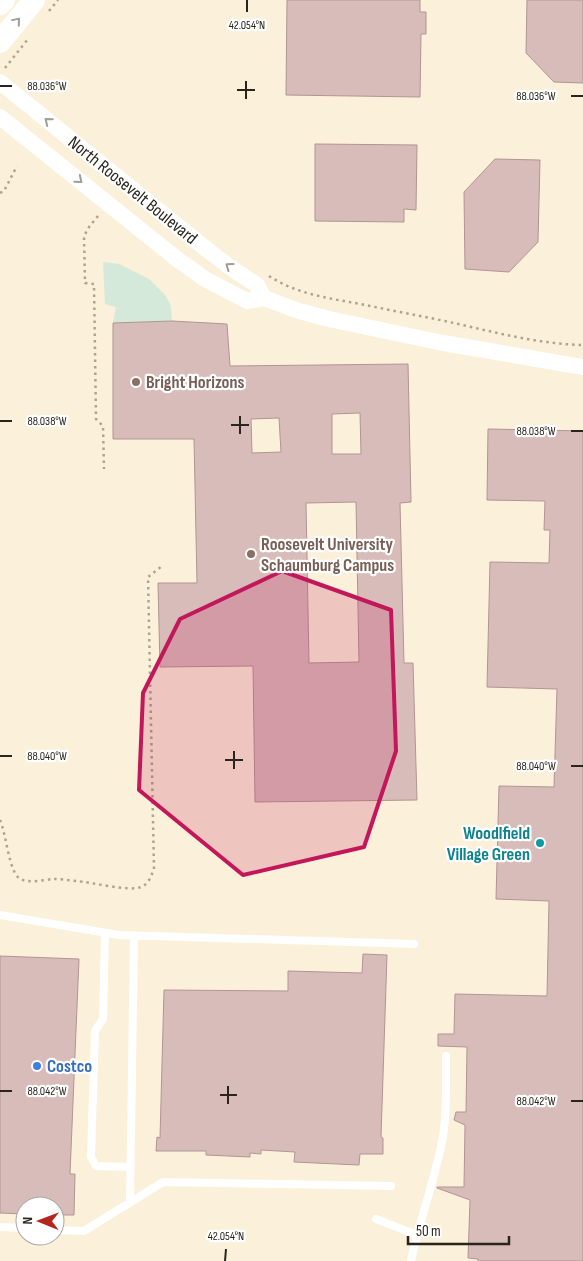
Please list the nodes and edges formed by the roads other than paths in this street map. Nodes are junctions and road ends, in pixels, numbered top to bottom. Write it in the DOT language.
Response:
graph roads {
  1 [pos="4,0"];
  2 [pos="34,0"];
  3 [pos="0,4"];
  4 [pos="0,42"];
  5 [pos="0,82"];
  6 [pos="0,117"];
  7 [pos="264,298"];
  8 [pos="583,367"];
  9 [pos="0,915"];
  10 [pos="105,933"];
  11 [pos="134,936"];
  12 [pos="414,944"];
  13 [pos="446,1056"];
  14 [pos="131,1168"];
  15 [pos="391,1186"];
  16 [pos="130,1202"];
  17 [pos="376,1219"];
  18 [pos="0,1227"];
  19 [pos="15,1228"];
  20 [pos="65,1230"];
  21 [pos="417,1235"];
  22 [pos="411,1261"];
  1 -- 3 [label="street"];
  4 -- 2 [label="street, one-way"];
  7 -- 5 [label="street, North Roosevelt Boulevard, one-way"];
  6 -- 7 [label="street, North Roosevelt Boulevard, one-way"];
  7 -- 8 [label="street, North Roosevelt Boulevard"];
  9 -- 10 [label="lane"];
  10 -- 11 [label="lane"];
  10 -- 14 [label="lane"];
  11 -- 12 [label="lane"];
  11 -- 14 [label="lane"];
  13 -- 21 [label="lane"];
  14 -- 16 [label="lane"];
  15 -- 16 [label="lane"];
  16 -- 20 [label="lane"];
  17 -- 21 [label="lane"];
  18 -- 19 [label="lane"];
  21 -- 22 [label="lane"];
}
